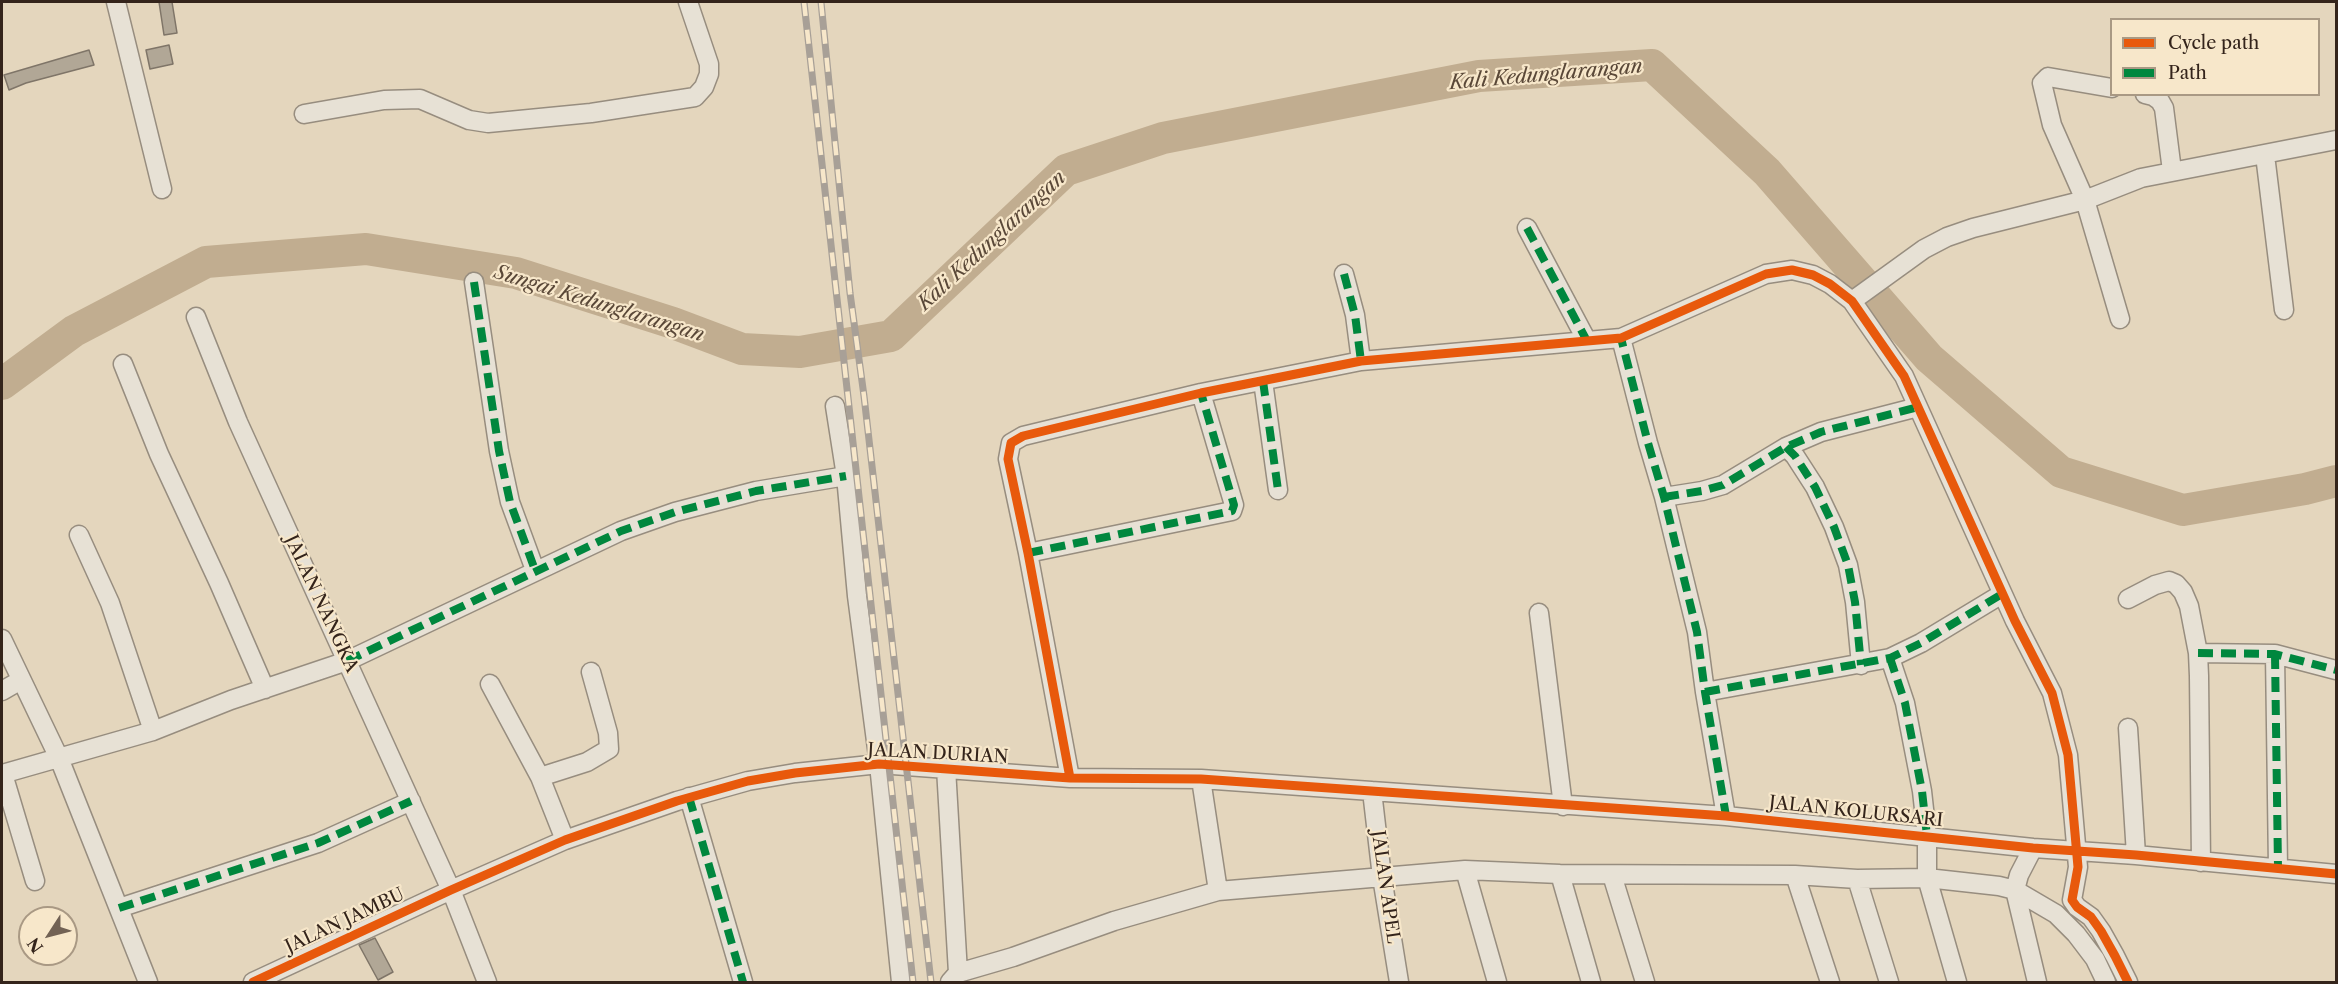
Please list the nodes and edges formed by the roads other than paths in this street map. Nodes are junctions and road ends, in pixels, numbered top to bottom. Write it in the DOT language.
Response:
graph roads {
  1 [pos="116,2"];
  2 [pos="688,2"];
  3 [pos="2110,88"];
  4 [pos="2153,96"];
  5 [pos="304,114"];
  6 [pos="2337,140"];
  7 [pos="2265,155"];
  8 [pos="2172,171"];
  9 [pos="162,189"];
  10 [pos="2085,200"];
  11 [pos="1527,228"];
  12 [pos="1344,274"];
  13 [pos="474,282"];
  14 [pos="1855,299"];
  15 [pos="2284,310"];
  16 [pos="196,317"];
  17 [pos="2120,319"];
  18 [pos="1621,338"];
  19 [pos="1587,341"];
  20 [pos="1361,361"];
  21 [pos="123,364"];
  22 [pos="1263,381"];
  23 [pos="1201,393"];
  24 [pos="835,406"];
  25 [pos="1918,407"];
  26 [pos="1786,447"];
  27 [pos="846,476"];
  28 [pos="1278,490"];
  29 [pos="1664,497"];
  30 [pos="79,535"];
  31 [pos="1028,553"];
  32 [pos="535,570"];
  33 [pos="2002,594"];
  34 [pos="2128,599"];
  35 [pos="1539,613"];
  36 [pos="2,639"];
  37 [pos="2198,652"];
  38 [pos="2275,654"];
  39 [pos="1890,658"];
  40 [pos="347,661"];
  41 [pos="1861,665"];
  42 [pos="2337,670"];
  43 [pos="591,672"];
  44 [pos="21,680"];
  45 [pos="490,684"];
  46 [pos="265,688"];
  47 [pos="2,691"];
  48 [pos="1705,692"];
  49 [pos="2128,728"];
  50 [pos="153,731"];
  51 [pos="59,758"];
  52 [pos="879,764"];
  53 [pos="946,768"];
  54 [pos="2,774"];
  55 [pos="540,777"];
  56 [pos="1070,778"];
  57 [pos="1203,791"];
  58 [pos="1372,791"];
  59 [pos="689,797"];
  60 [pos="411,801"];
  61 [pos="1563,806"];
  62 [pos="1726,816"];
  63 [pos="566,840"];
  64 [pos="1927,841"];
  65 [pos="2033,848"];
  66 [pos="2077,852"];
  67 [pos="2136,855"];
  68 [pos="2201,862"];
  69 [pos="2278,868"];
  70 [pos="1381,870"];
  71 [pos="1465,870"];
  72 [pos="1560,874"];
  73 [pos="1927,874"];
  74 [pos="2337,874"];
  75 [pos="1612,875"];
  76 [pos="1795,875"];
  77 [pos="1857,879"];
  78 [pos="35,881"];
  79 [pos="2017,883"];
  80 [pos="451,890"];
  81 [pos="1218,891"];
  82 [pos="119,908"];
  83 [pos="954,978"];
  84 [pos="148,982"];
  85 [pos="253,982"];
  86 [pos="487,982"];
  87 [pos="743,982"];
  88 [pos="901,982"];
  89 [pos="1399,982"];
  90 [pos="1497,982"];
  91 [pos="1591,982"];
  92 [pos="1645,982"];
  93 [pos="1830,982"];
  94 [pos="1889,982"];
  95 [pos="1957,982"];
  96 [pos="2037,982"];
  97 [pos="2106,982"];
  98 [pos="2127,982"];
  1 -- 9 [label="street"];
  2 -- 5 [label="street"];
  3 -- 10 [label="street"];
  4 -- 8 [label="street"];
  6 -- 7 [label="street"];
  7 -- 8 [label="street"];
  7 -- 15 [label="street"];
  8 -- 10 [label="street"];
  10 -- 14 [label="street"];
  10 -- 17 [label="street"];
  11 -- 19 [label="street"];
  12 -- 20 [label="street"];
  13 -- 32 [label="street"];
  14 -- 18 [label="street"];
  14 -- 25 [label="street"];
  16 -- 40 [label="street, JALAN NANGKA"];
  18 -- 19 [label="street"];
  18 -- 29 [label="street"];
  19 -- 20 [label="street"];
  20 -- 22 [label="street"];
  21 -- 46 [label="street"];
  22 -- 23 [label="street"];
  22 -- 28 [label="street"];
  23 -- 31 [label="street"];
  23 -- 31 [label="street"];
  24 -- 27 [label="street"];
  25 -- 26 [label="street"];
  25 -- 33 [label="street"];
  26 -- 29 [label="street"];
  26 -- 41 [label="street"];
  27 -- 32 [label="street"];
  27 -- 52 [label="street"];
  29 -- 48 [label="street"];
  30 -- 50 [label="street"];
  31 -- 56 [label="street"];
  32 -- 40 [label="street"];
  33 -- 39 [label="street"];
  33 -- 66 [label="street"];
  34 -- 37 [label="street"];
  35 -- 61 [label="street"];
  36 -- 44 [label="street"];
  37 -- 38 [label="street"];
  37 -- 68 [label="street"];
  38 -- 42 [label="street"];
  38 -- 69 [label="street"];
  39 -- 41 [label="street"];
  39 -- 64 [label="street"];
  40 -- 46 [label="street"];
  40 -- 60 [label="street, JALAN NANGKA"];
  41 -- 48 [label="street"];
  43 -- 55 [label="street"];
  44 -- 47 [label="street"];
  44 -- 51 [label="street"];
  45 -- 55 [label="street"];
  46 -- 50 [label="street"];
  48 -- 62 [label="street"];
  49 -- 67 [label="street"];
  50 -- 51 [label="street"];
  51 -- 54 [label="street"];
  51 -- 82 [label="street"];
  52 -- 53 [label="street, JALAN DURIAN"];
  52 -- 59 [label="street, JALAN DURIAN"];
  52 -- 88 [label="street"];
  53 -- 56 [label="street, JALAN DURIAN"];
  53 -- 83 [label="street"];
  54 -- 78 [label="street"];
  55 -- 63 [label="street"];
  56 -- 57 [label="street, JALAN DURIAN"];
  57 -- 58 [label="street, JALAN DURIAN"];
  57 -- 81 [label="street"];
  58 -- 61 [label="street, JALAN KOLURSARI"];
  58 -- 70 [label="street, JALAN APEL"];
  59 -- 63 [label="street, JALAN DURIAN"];
  59 -- 87 [label="street"];
  60 -- 80 [label="street, JALAN NANGKA"];
  60 -- 82 [label="street"];
  61 -- 62 [label="street, JALAN KOLURSARI"];
  62 -- 64 [label="street, JALAN KOLURSARI"];
  63 -- 80 [label="street, JALAN DURIAN"];
  64 -- 65 [label="street, JALAN KOLURSARI"];
  64 -- 73 [label="street"];
  65 -- 66 [label="street, JALAN KOLURSARI"];
  65 -- 79 [label="street"];
  66 -- 67 [label="street, JALAN KOLURSARI"];
  66 -- 98 [label="street"];
  67 -- 68 [label="street, JALAN KOLURSARI"];
  68 -- 69 [label="street, JALAN KOLURSARI"];
  69 -- 74 [label="street, JALAN KOLURSARI"];
  70 -- 71 [label="street"];
  70 -- 81 [label="street"];
  70 -- 89 [label="street, JALAN APEL"];
  71 -- 72 [label="street"];
  71 -- 90 [label="street"];
  72 -- 75 [label="street"];
  72 -- 91 [label="street"];
  73 -- 77 [label="street"];
  73 -- 79 [label="street"];
  73 -- 95 [label="street"];
  75 -- 76 [label="street"];
  75 -- 92 [label="street"];
  76 -- 77 [label="street"];
  76 -- 93 [label="street"];
  77 -- 94 [label="street"];
  79 -- 96 [label="street"];
  79 -- 97 [label="street"];
  80 -- 85 [label="street, JALAN JAMBU"];
  80 -- 86 [label="street, JALAN NANGKA"];
  81 -- 83 [label="street"];
  82 -- 84 [label="street"];
}
